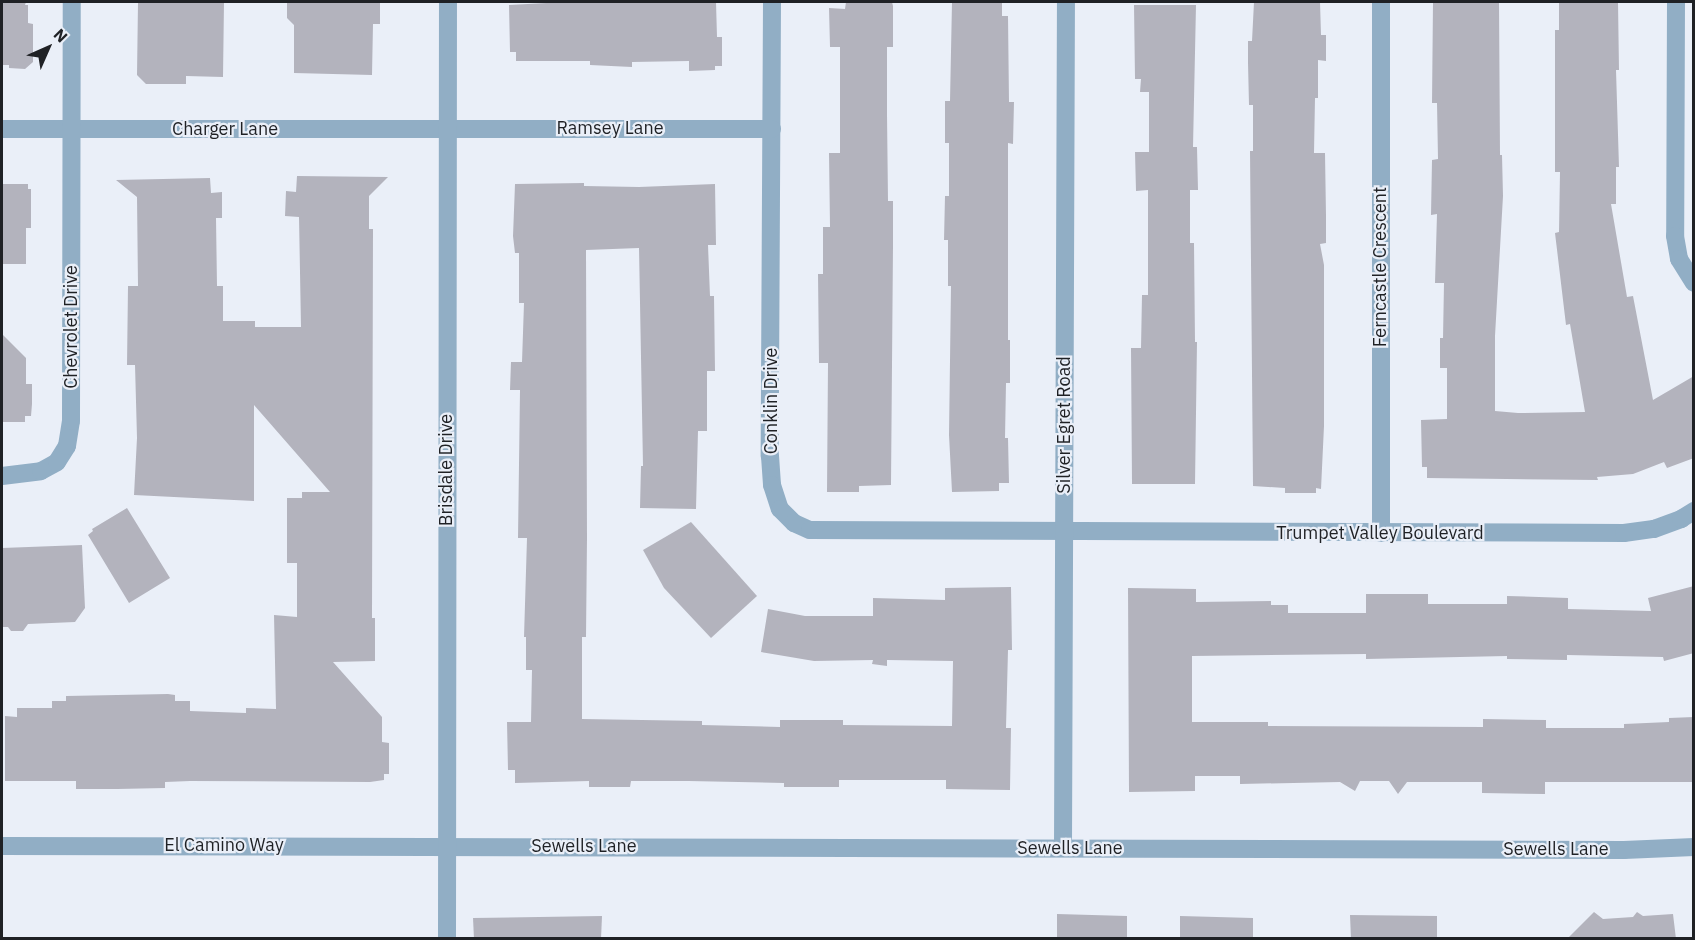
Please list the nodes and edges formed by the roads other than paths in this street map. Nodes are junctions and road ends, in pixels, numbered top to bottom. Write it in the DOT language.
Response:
graph roads {
  1 [pos="72,2"];
  2 [pos="448,2"];
  3 [pos="772,2"];
  4 [pos="1066,2"];
  5 [pos="1381,2"];
  6 [pos="1676,2"];
  7 [pos="2,129"];
  8 [pos="448,129"];
  9 [pos="772,129"];
  10 [pos="71,130"];
  11 [pos="1694,283"];
  12 [pos="2,476"];
  13 [pos="1694,512"];
  14 [pos="1063,531"];
  15 [pos="1381,532"];
  16 [pos="447,845"];
  17 [pos="2,846"];
  18 [pos="1694,847"];
  19 [pos="1063,848"];
  20 [pos="447,939"];
  1 -- 10 [label="street, Chevrolet Drive"];
  2 -- 8 [label="street, Brisdale Drive"];
  3 -- 9 [label="street, Conklin Drive"];
  4 -- 14 [label="street, Silver Egret Road"];
  5 -- 15 [label="street, Ferncastle Crescent"];
  6 -- 11 [label="street"];
  7 -- 10 [label="street, Charger Lane"];
  8 -- 9 [label="street, Ramsey Lane"];
  8 -- 10 [label="street, Charger Lane"];
  8 -- 16 [label="street, Brisdale Drive"];
  9 -- 14 [label="street, Conklin Drive"];
  10 -- 12 [label="street, Chevrolet Drive"];
  13 -- 15 [label="street, Trumpet Valley Boulevard"];
  14 -- 15 [label="street, Trumpet Valley Boulevard"];
  14 -- 19 [label="street, Silver Egret Road"];
  16 -- 17 [label="street, El Camino Way"];
  16 -- 19 [label="street, Sewells Lane"];
  16 -- 20 [label="street, Brisdale Drive"];
  18 -- 19 [label="street, Sewells Lane"];
}
